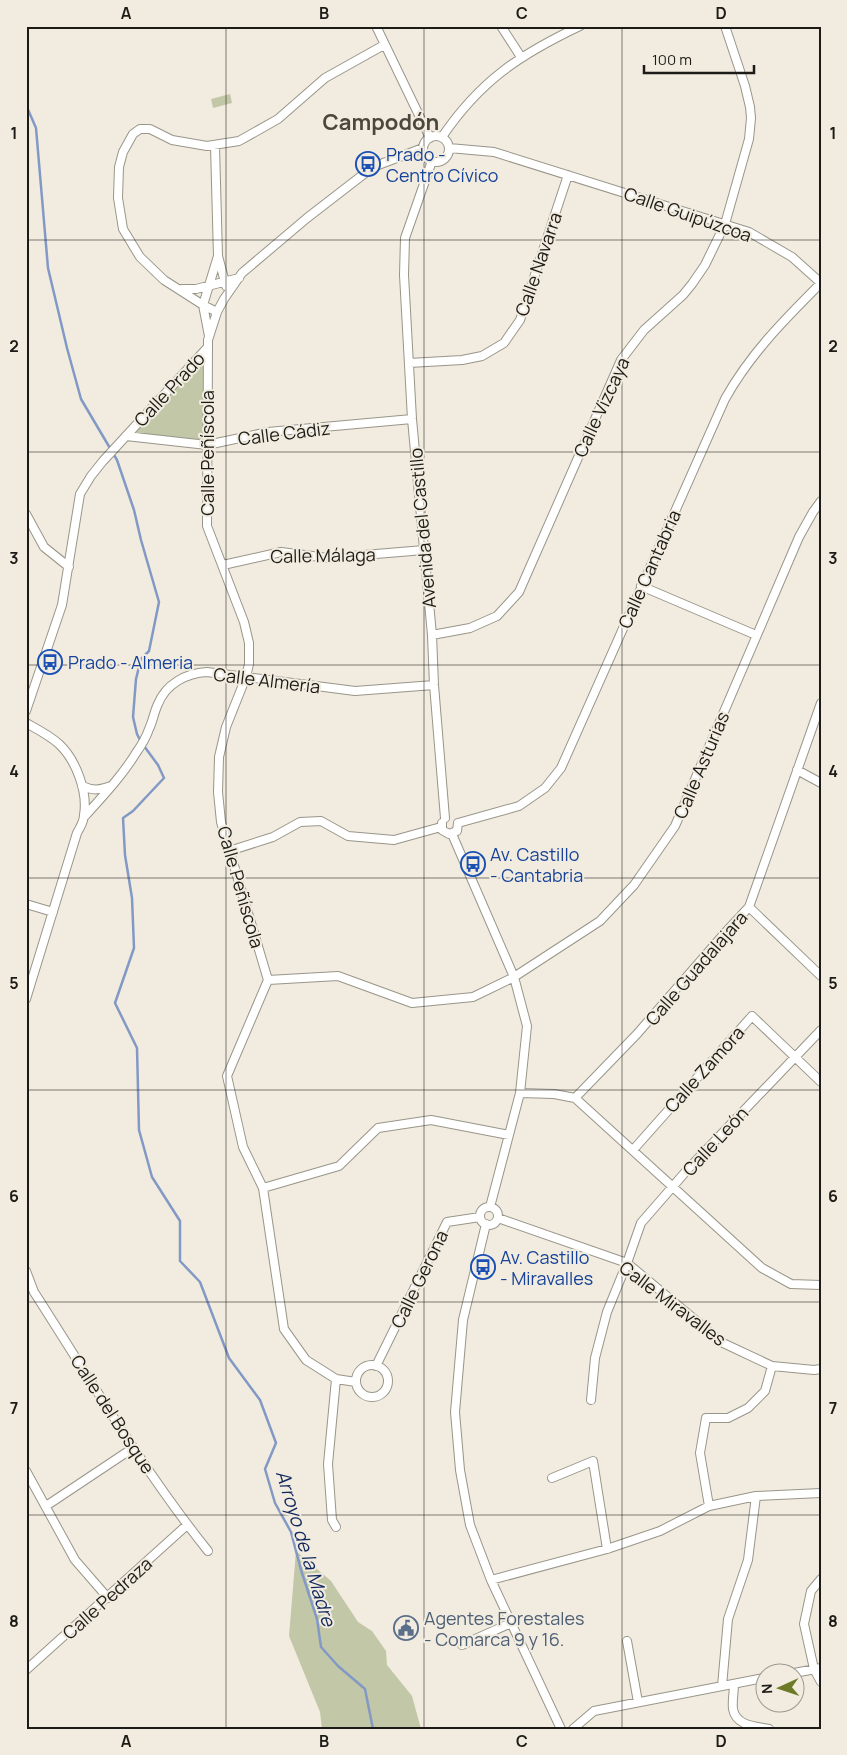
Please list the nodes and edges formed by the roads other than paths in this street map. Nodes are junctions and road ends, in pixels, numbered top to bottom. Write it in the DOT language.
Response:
graph roads {
  1 [pos="376,26"];
  2 [pos="501,26"];
  3 [pos="580,26"];
  4 [pos="725,26"];
  5 [pos="384,45"];
  6 [pos="521,57"];
  7 [pos="430,138"];
  8 [pos="442,138"];
  9 [pos="215,146"];
  10 [pos="423,148"];
  11 [pos="449,148"];
  12 [pos="432,161"];
  13 [pos="568,174"];
  14 [pos="725,224"];
  15 [pos="218,256"];
  16 [pos="239,278"];
  17 [pos="225,282"];
  18 [pos="821,283"];
  19 [pos="209,285"];
  20 [pos="178,288"];
  21 [pos="227,294"];
  22 [pos="203,306"];
  23 [pos="217,312"];
  24 [pos="209,342"];
  25 [pos="409,363"];
  26 [pos="412,419"];
  27 [pos="126,436"];
  28 [pos="208,445"];
  29 [pos="821,501"];
  30 [pos="26,514"];
  31 [pos="424,550"];
  32 [pos="223,565"];
  33 [pos="69,567"];
  34 [pos="641,586"];
  35 [pos="432,635"];
  36 [pos="756,635"];
  37 [pos="246,677"];
  38 [pos="434,685"];
  39 [pos="821,703"];
  40 [pos="26,710"];
  41 [pos="26,723"];
  42 [pos="797,770"];
  43 [pos="821,783"];
  44 [pos="113,785"];
  45 [pos="87,793"];
  46 [pos="98,802"];
  47 [pos="84,816"];
  48 [pos="445,818"];
  49 [pos="458,823"];
  50 [pos="441,827"];
  51 [pos="452,834"];
  52 [pos="228,851"];
  53 [pos="26,904"];
  54 [pos="749,907"];
  55 [pos="53,912"];
  56 [pos="821,976"];
  57 [pos="514,977"];
  58 [pos="268,980"];
  59 [pos="26,999"];
  60 [pos="821,1030"];
  61 [pos="795,1056"];
  62 [pos="821,1082"];
  63 [pos="520,1093"];
  64 [pos="575,1098"];
  65 [pos="508,1135"];
  66 [pos="633,1150"];
  67 [pos="263,1188"];
  68 [pos="673,1188"];
  69 [pos="490,1206"];
  70 [pos="480,1218"];
  71 [pos="498,1218"];
  72 [pos="486,1224"];
  73 [pos="627,1264"];
  74 [pos="26,1271"];
  75 [pos="821,1285"];
  76 [pos="376,1366"];
  77 [pos="772,1366"];
  78 [pos="821,1369"];
  79 [pos="336,1379"];
  80 [pos="356,1382"];
  81 [pos="591,1400"];
  82 [pos="133,1448"];
  83 [pos="26,1471"];
  84 [pos="552,1478"];
  85 [pos="821,1493"];
  86 [pos="756,1496"];
  87 [pos="46,1506"];
  88 [pos="708,1506"];
  89 [pos="187,1525"];
  90 [pos="336,1527"];
  91 [pos="607,1548"];
  92 [pos="208,1551"];
  93 [pos="821,1579"];
  94 [pos="491,1580"];
  95 [pos="108,1598"];
  96 [pos="511,1623"];
  97 [pos="626,1640"];
  98 [pos="462,1645"];
  99 [pos="818,1668"];
  100 [pos="26,1670"];
  101 [pos="804,1671"];
  102 [pos="754,1680"];
  103 [pos="821,1682"];
  104 [pos="734,1684"];
  105 [pos="722,1686"];
  106 [pos="638,1702"];
  107 [pos="561,1729"];
  108 [pos="572,1729"];
  109 [pos="769,1729"];
  1 -- 5 [label="street"];
  2 -- 6 [label="street"];
  3 -- 6 [label="street"];
  4 -- 14 [label="street, Calle Vizcaya"];
  5 -- 7 [label="street"];
  5 -- 9 [label="street"];
  6 -- 8 [label="street"];
  7 -- 8 [label="street"];
  7 -- 10 [label="street"];
  8 -- 11 [label="street"];
  9 -- 15 [label="street"];
  9 -- 20 [label="street"];
  10 -- 12 [label="street"];
  10 -- 16 [label="street, Calle Prado"];
  11 -- 12 [label="street"];
  11 -- 13 [label="street, Calle Guipúzcoa"];
  12 -- 25 [label="street, Avenida del Castillo"];
  13 -- 14 [label="street, Calle Guipúzcoa"];
  13 -- 25 [label="street, Calle Navarra"];
  14 -- 18 [label="street, Calle Guipúzcoa"];
  14 -- 35 [label="street, Calle Vizcaya"];
  15 -- 17 [label="street"];
  15 -- 19 [label="street"];
  16 -- 17 [label="street"];
  16 -- 21 [label="street, Calle Prado"];
  17 -- 19 [label="street"];
  17 -- 21 [label="street"];
  18 -- 34 [label="street, Calle Cantabria"];
  19 -- 20 [label="street"];
  19 -- 22 [label="street"];
  20 -- 22 [label="street"];
  21 -- 23 [label="street, Calle Prado"];
  22 -- 23 [label="street"];
  22 -- 24 [label="street"];
  23 -- 24 [label="street, Calle Prado"];
  24 -- 27 [label="street, Calle Prado"];
  24 -- 28 [label="street, Calle Peñíscola"];
  25 -- 26 [label="street, Avenida del Castillo"];
  26 -- 28 [label="street, Calle Cádiz"];
  26 -- 31 [label="street, Avenida del Castillo"];
  27 -- 28 [label="street, Calle Cádiz"];
  27 -- 33 [label="street, Calle Prado"];
  28 -- 32 [label="street, Calle Peñíscola"];
  29 -- 36 [label="street, Calle Asturias"];
  30 -- 33 [label="street"];
  31 -- 32 [label="street, Calle Málaga"];
  31 -- 35 [label="street, Avenida del Castillo"];
  32 -- 37 [label="street, Calle Peñíscola"];
  33 -- 40 [label="street, Calle Prado"];
  34 -- 36 [label="street"];
  34 -- 49 [label="street, Calle Cantabria"];
  35 -- 38 [label="street, Avenida del Castillo"];
  36 -- 57 [label="street, Calle Asturias"];
  37 -- 38 [label="street, Calle Almería"];
  37 -- 44 [label="street, Calle Almería"];
  37 -- 52 [label="street, Calle Peñíscola"];
  38 -- 48 [label="street, Avenida del Castillo"];
  39 -- 42 [label="street, Calle Guadalajara"];
  41 -- 45 [label="street"];
  42 -- 43 [label="street"];
  42 -- 54 [label="street, Calle Guadalajara"];
  44 -- 45 [label="street"];
  44 -- 46 [label="street, Calle Almería"];
  45 -- 46 [label="street"];
  45 -- 46 [label="street"];
  45 -- 47 [label="street"];
  46 -- 47 [label="street, Calle Almería"];
  47 -- 55 [label="street"];
  48 -- 49 [label="street"];
  48 -- 50 [label="street"];
  49 -- 51 [label="street"];
  50 -- 51 [label="street"];
  50 -- 52 [label="street"];
  51 -- 57 [label="street"];
  52 -- 58 [label="street, Calle Peñíscola"];
  53 -- 55 [label="street"];
  54 -- 56 [label="street"];
  54 -- 64 [label="street, Calle Guadalajara"];
  55 -- 59 [label="street"];
  57 -- 58 [label="street, Calle Asturias"];
  57 -- 63 [label="street"];
  58 -- 67 [label="street"];
  60 -- 61 [label="street, Calle León"];
  61 -- 62 [label="street, Calle Zamora"];
  61 -- 66 [label="street, Calle Zamora"];
  61 -- 68 [label="street, Calle León"];
  63 -- 64 [label="street"];
  63 -- 65 [label="street"];
  64 -- 66 [label="street"];
  65 -- 67 [label="street"];
  65 -- 69 [label="street"];
  66 -- 68 [label="street"];
  67 -- 79 [label="street"];
  68 -- 73 [label="street, Calle León"];
  68 -- 75 [label="street"];
  69 -- 70 [label="street"];
  69 -- 71 [label="street"];
  70 -- 72 [label="street"];
  70 -- 76 [label="street, Calle Gerona"];
  71 -- 72 [label="street"];
  71 -- 73 [label="street, Calle Miravalles"];
  72 -- 94 [label="street"];
  73 -- 77 [label="street, Calle Miravalles"];
  73 -- 81 [label="street, Calle León"];
  74 -- 82 [label="street, Calle del Bosque"];
  76 -- 80 [label="street"];
  76 -- 80 [label="street"];
  77 -- 78 [label="street, Calle Miravalles"];
  77 -- 88 [label="street"];
  79 -- 80 [label="street"];
  79 -- 90 [label="street"];
  82 -- 87 [label="street"];
  82 -- 89 [label="street, Calle del Bosque"];
  83 -- 87 [label="street"];
  84 -- 91 [label="street"];
  85 -- 86 [label="street"];
  86 -- 88 [label="street"];
  86 -- 105 [label="street"];
  87 -- 95 [label="street"];
  88 -- 91 [label="street"];
  89 -- 92 [label="street, Calle del Bosque"];
  89 -- 95 [label="street, Calle Pedraza"];
  91 -- 94 [label="street"];
  93 -- 99 [label="street"];
  94 -- 96 [label="street"];
  95 -- 100 [label="street, Calle Pedraza"];
  96 -- 98 [label="street"];
  96 -- 107 [label="street"];
  97 -- 106 [label="street"];
  99 -- 101 [label="street"];
  99 -- 103 [label="street"];
  102 -- 104 [label="street"];
  104 -- 105 [label="street"];
  104 -- 109 [label="street"];
  105 -- 106 [label="street"];
  106 -- 108 [label="street"];
}
